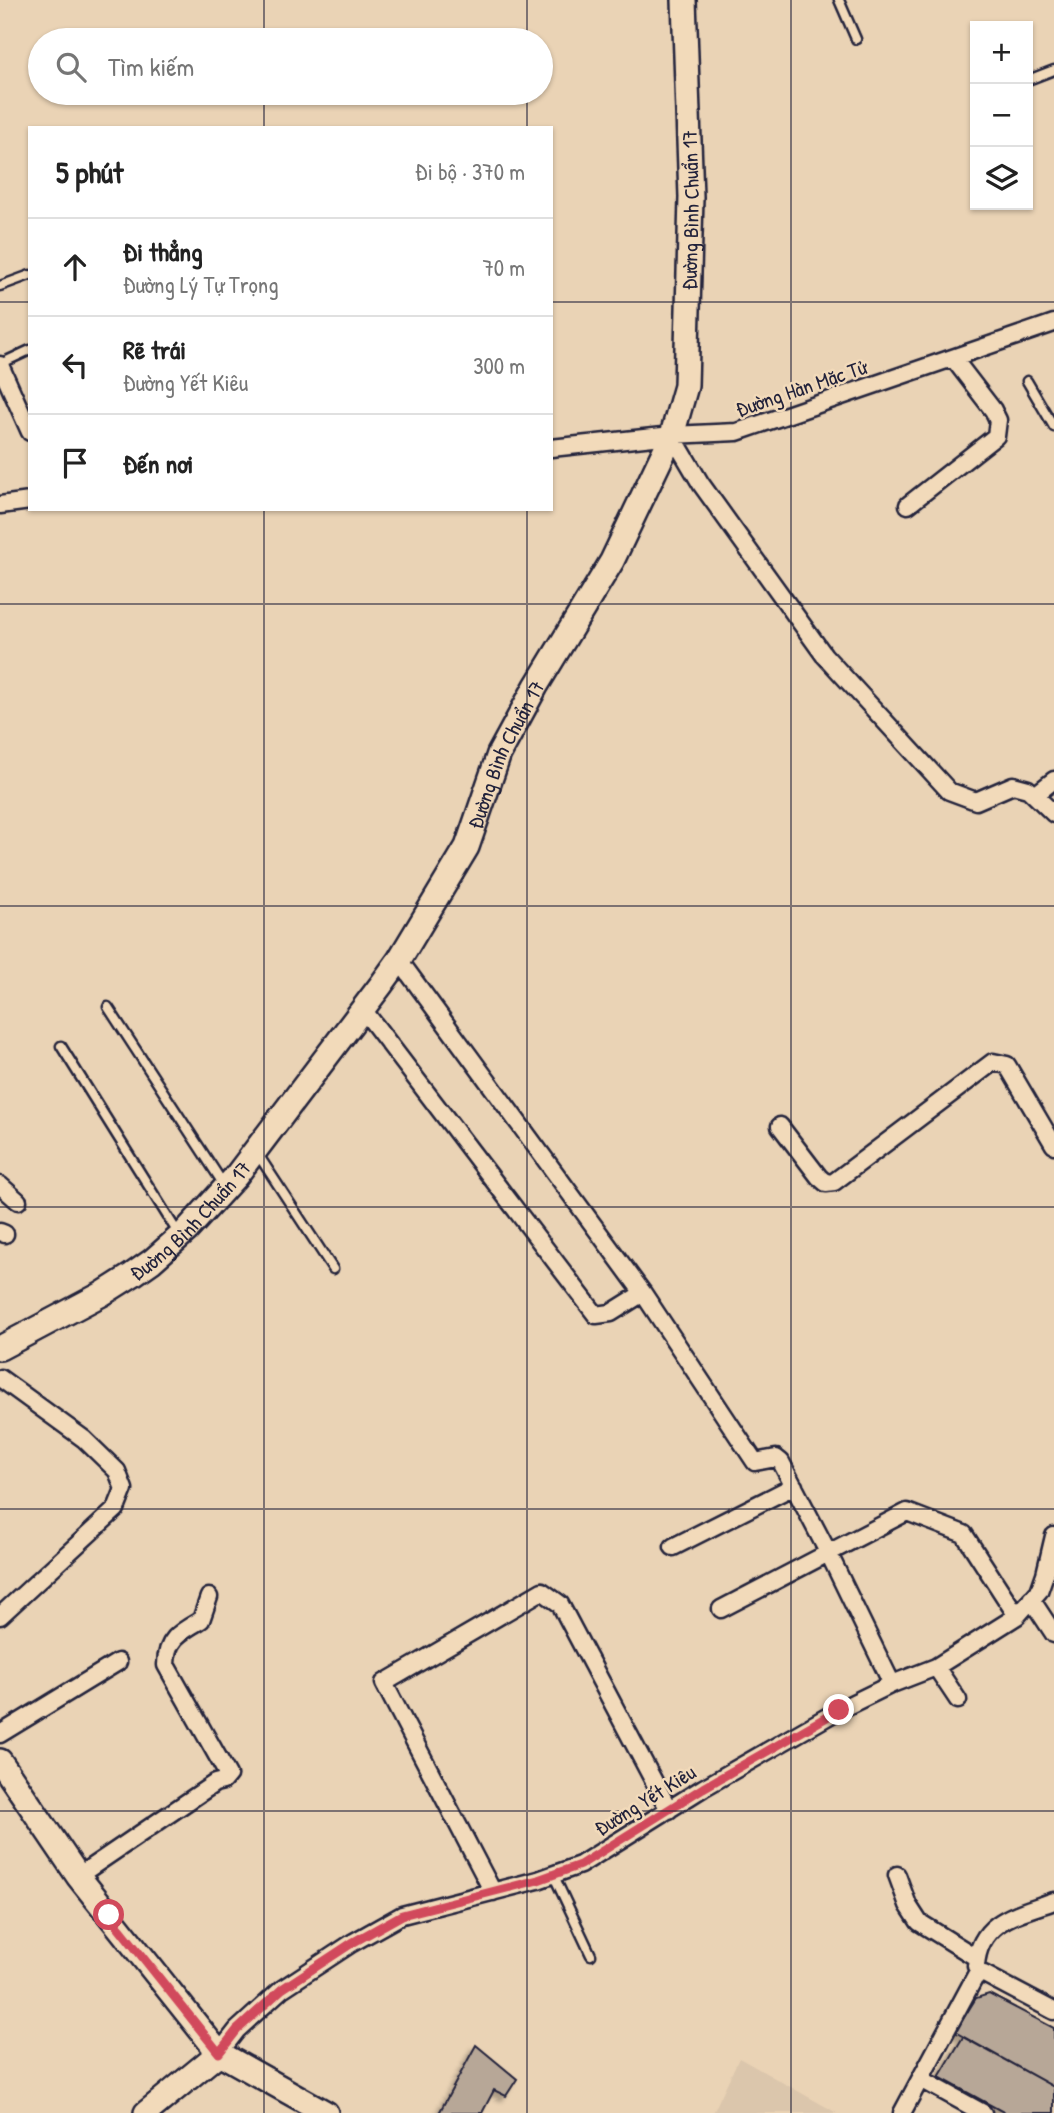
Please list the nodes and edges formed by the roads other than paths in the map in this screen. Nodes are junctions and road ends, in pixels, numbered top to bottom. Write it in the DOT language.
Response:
graph roads {
  1 [pos="684,0"];
  2 [pos="839,0"];
  3 [pos="856,39"];
  4 [pos="1054,70"];
  5 [pos="1033,78"];
  6 [pos="28,276"];
  7 [pos="0,286"];
  8 [pos="1054,323"];
  9 [pos="28,351"];
  10 [pos="953,358"];
  11 [pos="0,364"];
  12 [pos="1027,381"];
  13 [pos="28,427"];
  14 [pos="1054,427"];
  15 [pos="672,435"];
  16 [pos="553,448"];
  17 [pos="28,502"];
  18 [pos="0,505"];
  19 [pos="908,505"];
  20 [pos="1054,780"];
  21 [pos="1035,795"];
  22 [pos="1054,814"];
  23 [pos="398,960"];
  24 [pos="108,1007"];
  25 [pos="362,1008"];
  26 [pos="61,1046"];
  27 [pos="780,1126"];
  28 [pos="1054,1145"];
  29 [pos="255,1151"];
  30 [pos="0,1185"];
  31 [pos="225,1188"];
  32 [pos="18,1200"];
  33 [pos="180,1236"];
  34 [pos="333,1269"];
  35 [pos="643,1293"];
  36 [pos="0,1348"];
  37 [pos="0,1378"];
  38 [pos="794,1486"];
  39 [pos="1054,1536"];
  40 [pos="673,1547"];
  41 [pos="830,1554"];
  42 [pos="209,1597"];
  43 [pos="1031,1600"];
  44 [pos="721,1609"];
  45 [pos="0,1616"];
  46 [pos="1017,1616"];
  47 [pos="1054,1634"];
  48 [pos="118,1662"];
  49 [pos="936,1667"];
  50 [pos="892,1684"];
  51 [pos="958,1700"];
  52 [pos="0,1734"];
  53 [pos="0,1761"];
  54 [pos="669,1810"];
  55 [pos="553,1874"];
  56 [pos="897,1875"];
  57 [pos="78,1876"];
  58 [pos="493,1892"];
  59 [pos="1054,1901"];
  60 [pos="591,1955"];
  61 [pos="977,1958"];
  62 [pos="976,1975"];
  63 [pos="1054,2011"];
  64 [pos="219,2053"];
  65 [pos="921,2078"];
  66 [pos="146,2113"];
  67 [pos="326,2113"];
  68 [pos="902,2113"];
  69 [pos="983,2113"];
  1 -- 15 [label="street, Đường Bình Chuẩn 17"];
  2 -- 3 [label="lane"];
  4 -- 5 [label="lane"];
  6 -- 7 [label="lane"];
  8 -- 10 [label="street, Đường Hàn Mặc Tử"];
  9 -- 11 [label="lane"];
  10 -- 15 [label="street, Đường Hàn Mặc Tử"];
  10 -- 19 [label="street"];
  11 -- 13 [label="street"];
  12 -- 14 [label="lane"];
  15 -- 16 [label="street, Đường Hàn Mặc Tử"];
  15 -- 21 [label="street"];
  15 -- 23 [label="street, Đường Bình Chuẩn 17"];
  17 -- 18 [label="street"];
  20 -- 21 [label="street"];
  21 -- 22 [label="street"];
  23 -- 25 [label="street, Đường Bình Chuẩn 17"];
  23 -- 35 [label="street"];
  24 -- 31 [label="lane"];
  25 -- 29 [label="street, Đường Bình Chuẩn 17"];
  25 -- 35 [label="street"];
  26 -- 33 [label="lane"];
  27 -- 28 [label="street"];
  29 -- 31 [label="street, Đường Bình Chuẩn 17"];
  29 -- 34 [label="lane"];
  30 -- 32 [label="street"];
  31 -- 33 [label="street, Đường Bình Chuẩn 17"];
  33 -- 36 [label="street, Đường Bình Chuẩn 17"];
  35 -- 38 [label="street"];
  37 -- 45 [label="street"];
  38 -- 40 [label="street"];
  38 -- 41 [label="street"];
  39 -- 43 [label="street, Đường Yết Kiêu"];
  41 -- 44 [label="street"];
  41 -- 46 [label="street"];
  41 -- 50 [label="street"];
  42 -- 57 [label="street"];
  43 -- 46 [label="street, Đường Yết Kiêu"];
  43 -- 47 [label="street"];
  46 -- 49 [label="street, Đường Yết Kiêu"];
  48 -- 52 [label="street"];
  49 -- 50 [label="street, Đường Yết Kiêu"];
  49 -- 51 [label="street"];
  50 -- 54 [label="street, Đường Yết Kiêu"];
  53 -- 57 [label="street"];
  54 -- 55 [label="street, Đường Yết Kiêu"];
  54 -- 58 [label="street"];
  55 -- 58 [label="street, Đường Yết Kiêu"];
  55 -- 60 [label="lane"];
  56 -- 61 [label="street"];
  57 -- 64 [label="street"];
  58 -- 64 [label="street, Đường Yết Kiêu"];
  59 -- 61 [label="street"];
  61 -- 62 [label="street"];
  62 -- 63 [label="street"];
  62 -- 65 [label="street"];
  64 -- 66 [label="street"];
  64 -- 67 [label="street"];
  65 -- 68 [label="street"];
  65 -- 69 [label="street"];
}
